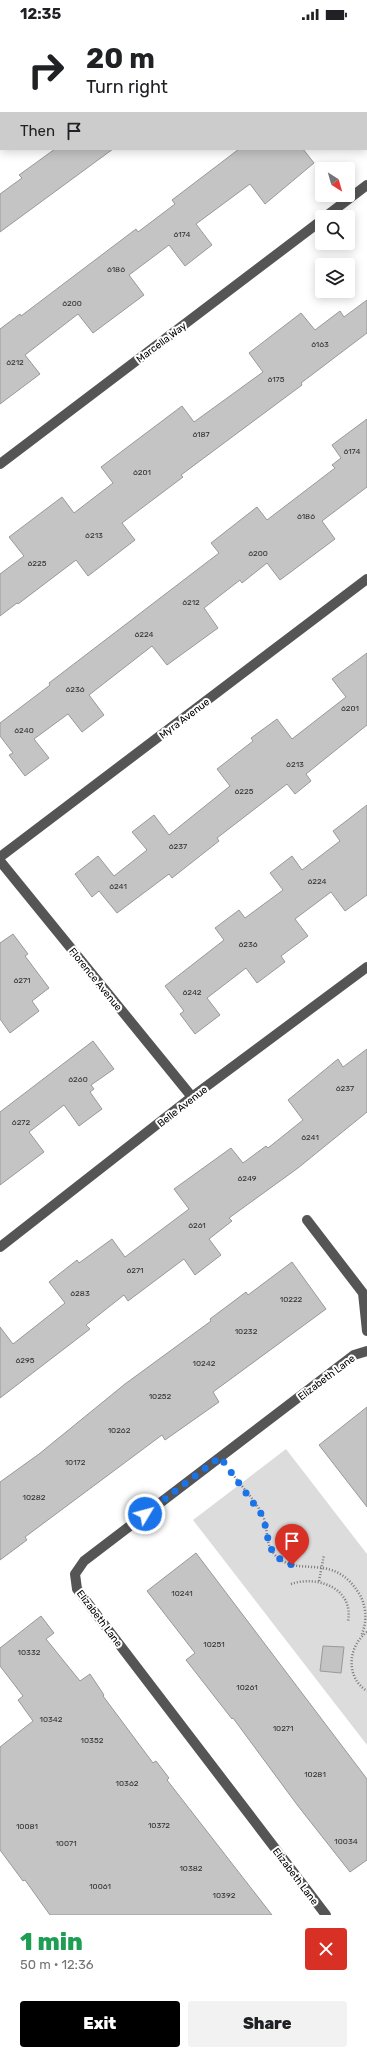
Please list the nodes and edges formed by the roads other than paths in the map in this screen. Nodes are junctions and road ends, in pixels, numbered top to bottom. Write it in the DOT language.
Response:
graph roads {
  1 [pos="367,185"];
  2 [pos="334,210"];
  3 [pos="315,225"];
  4 [pos="0,464"];
  5 [pos="367,579"];
  6 [pos="0,857"];
  7 [pos="0,861"];
  8 [pos="367,967"];
  9 [pos="192,1097"];
  10 [pos="307,1220"];
  11 [pos="0,1247"];
  12 [pos="367,1331"];
  13 [pos="367,1351"];
  14 [pos="326,1915"];
  1 -- 2 [label="street"];
  3 -- 4 [label="street, Marcella Way"];
  5 -- 6 [label="street, Myra Avenue"];
  7 -- 9 [label="street, Florence Avenue"];
  8 -- 9 [label="street, Belle Avenue"];
  9 -- 11 [label="street, Belle Avenue"];
  10 -- 12 [label="street"];
  13 -- 14 [label="street, Elizabeth Lane"];
}
